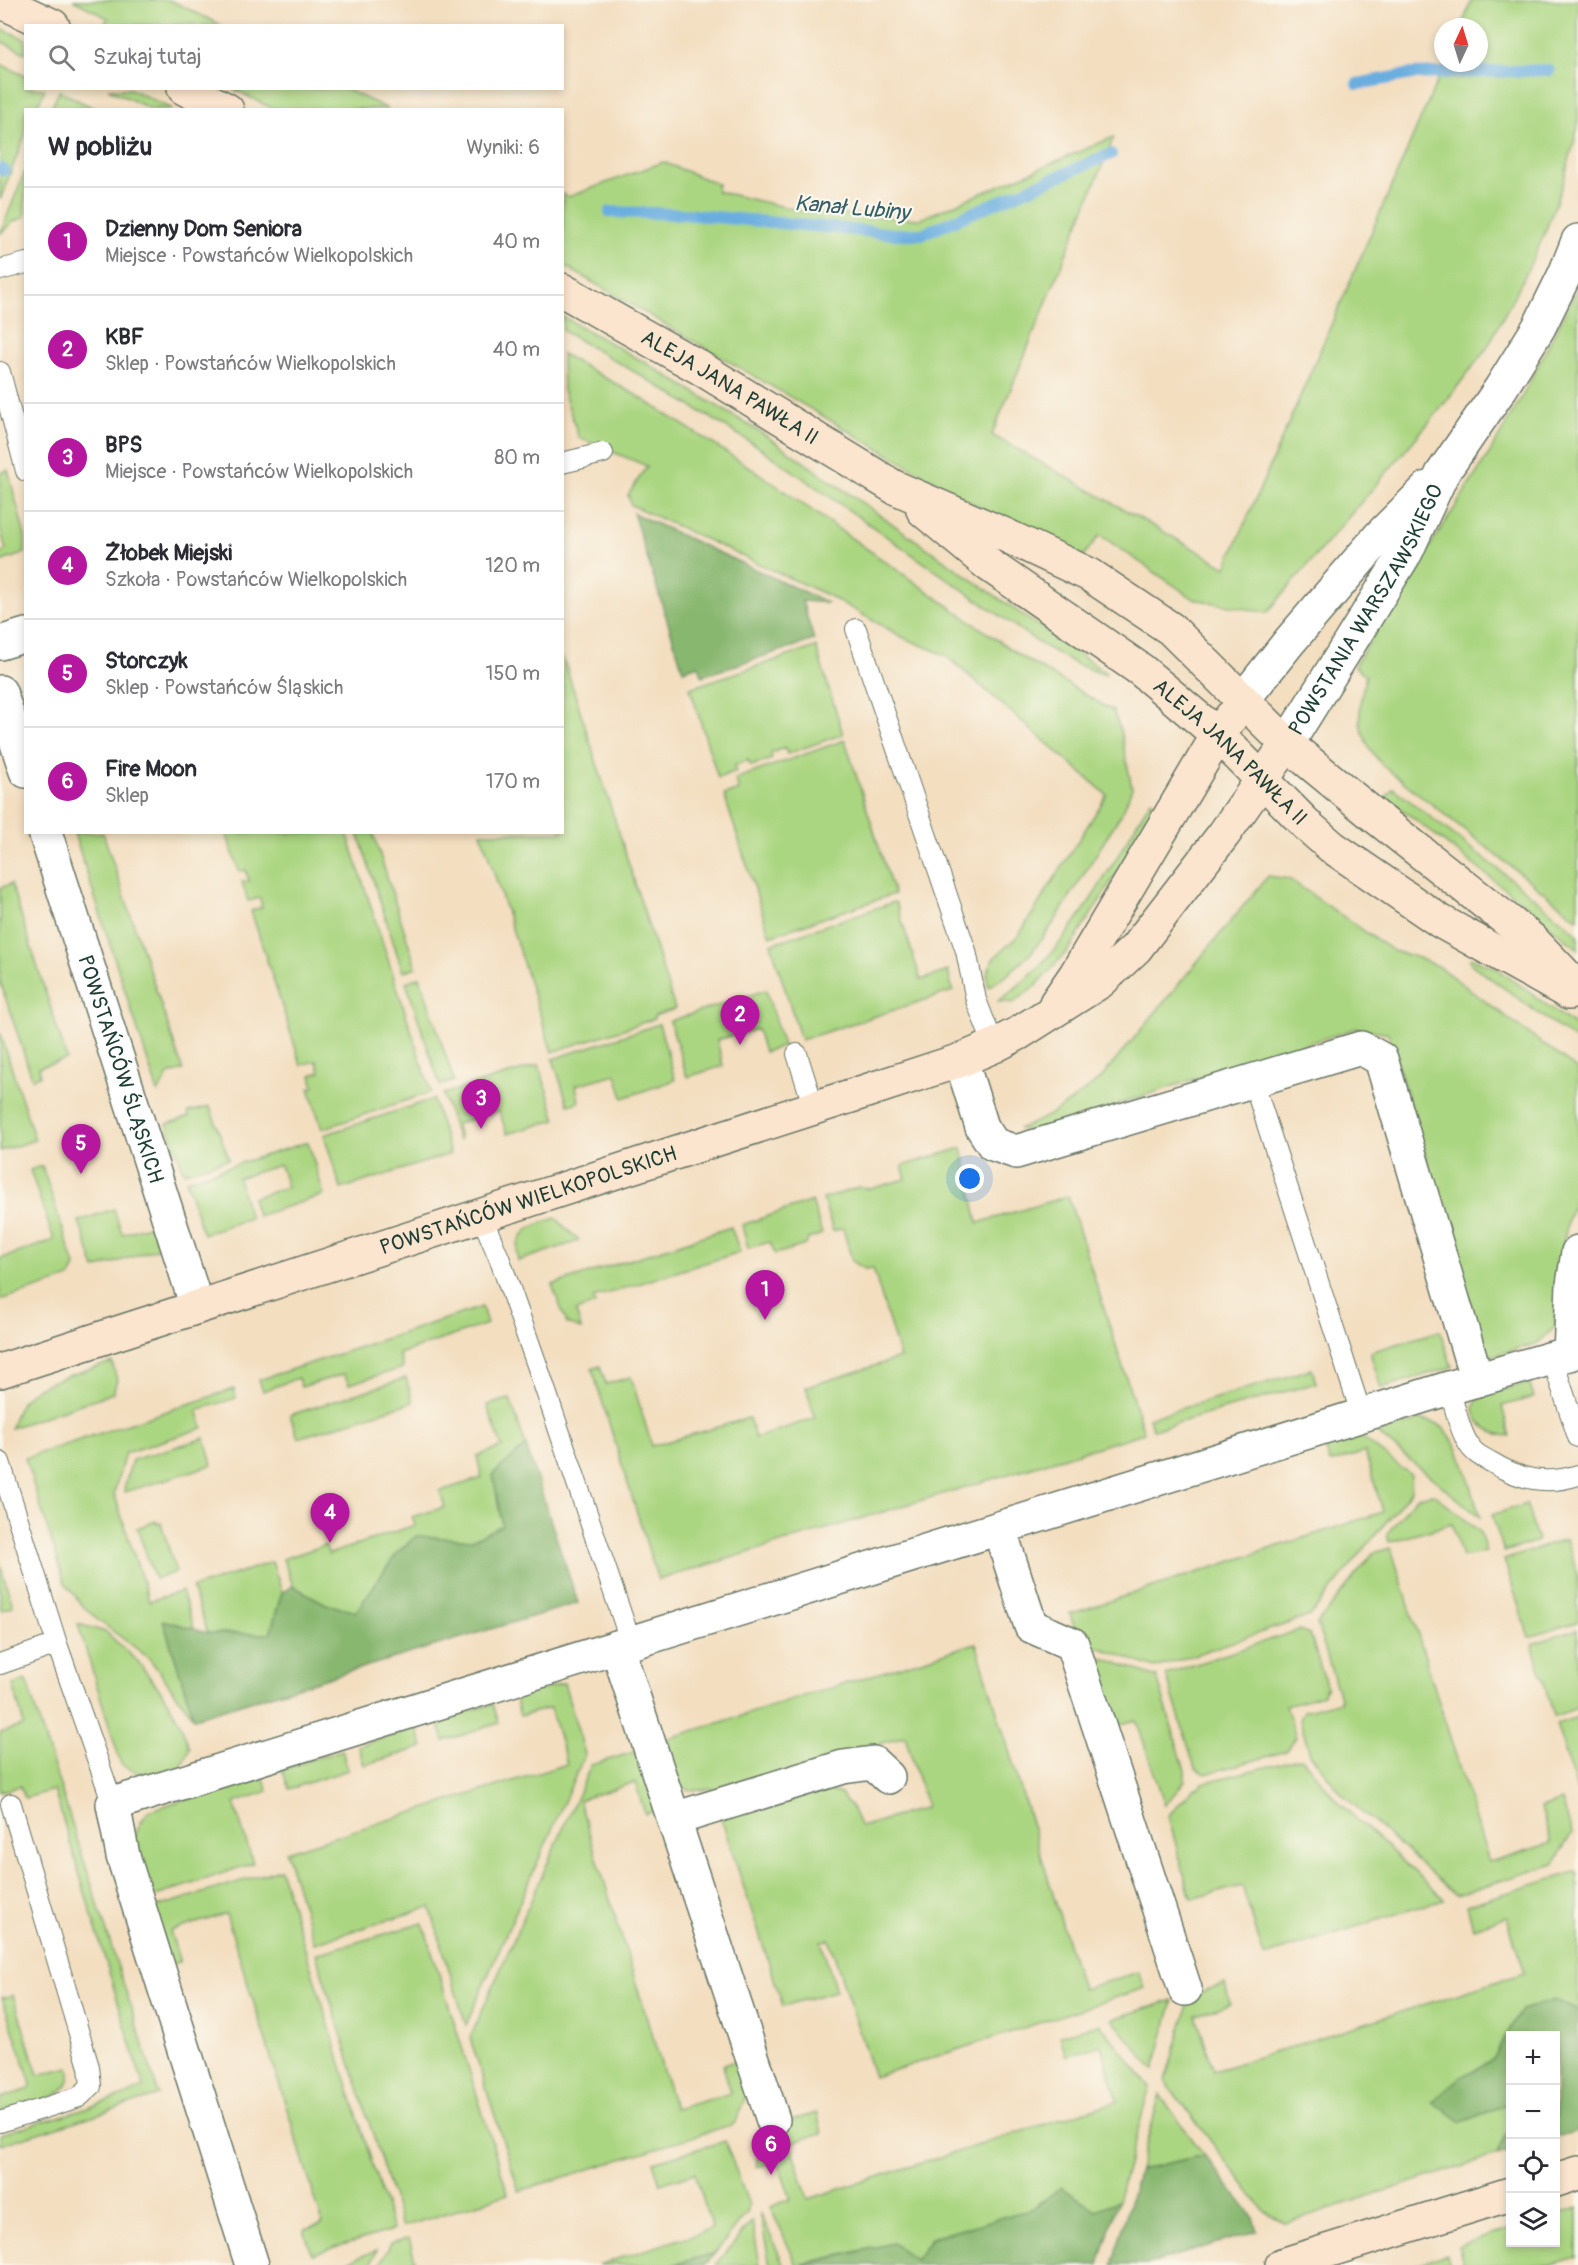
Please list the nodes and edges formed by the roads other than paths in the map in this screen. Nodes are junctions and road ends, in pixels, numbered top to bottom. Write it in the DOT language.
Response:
graph roads {
  1 [pos="0,1"];
  2 [pos="49,24"];
  3 [pos="188,90"];
  4 [pos="223,108"];
  5 [pos="1578,241"];
  6 [pos="24,264"];
  7 [pos="0,270"];
  8 [pos="564,291"];
  9 [pos="0,372"];
  10 [pos="603,453"];
  11 [pos="24,463"];
  12 [pos="564,463"];
  13 [pos="1442,474"];
  14 [pos="894,487"];
  15 [pos="856,630"];
  16 [pos="24,636"];
  17 [pos="0,643"];
  18 [pos="0,692"];
  19 [pos="1242,701"];
  20 [pos="1218,735"];
  21 [pos="1287,744"];
  22 [pos="24,765"];
  23 [pos="1262,780"];
  24 [pos="46,834"];
  25 [pos="1578,988"];
  26 [pos="1578,998"];
  27 [pos="1048,1015"];
  28 [pos="994,1046"];
  29 [pos="797,1054"];
  30 [pos="961,1060"];
  31 [pos="1253,1081"];
  32 [pos="814,1108"];
  33 [pos="481,1215"];
  34 [pos="1578,1252"];
  35 [pos="197,1307"];
  36 [pos="1567,1356"];
  37 [pos="0,1371"];
  38 [pos="1463,1384"];
  39 [pos="1362,1416"];
  40 [pos="1578,1437"];
  41 [pos="0,1462"];
  42 [pos="1578,1475"];
  43 [pos="999,1528"];
  44 [pos="57,1644"];
  45 [pos="624,1645"];
  46 [pos="0,1664"];
  47 [pos="888,1777"];
  48 [pos="11,1804"];
  49 [pos="113,1804"];
  50 [pos="674,1819"];
  51 [pos="1185,1989"];
  52 [pos="773,2120"];
  53 [pos="0,2122"];
  54 [pos="1578,2173"];
  55 [pos="1560,2179"];
  56 [pos="1506,2195"];
  57 [pos="252,2265"];
  58 [pos="1282,2265"];
  1 -- 2 [label="street"];
  3 -- 4 [label="street"];
  5 -- 13 [label="street, POWSTANIA WARSZAWSKIEGO"];
  6 -- 7 [label="lane"];
  8 -- 14 [label="street, ALEJA JANA PAWŁA II"];
  9 -- 11 [label="lane"];
  10 -- 12 [label="lane"];
  13 -- 19 [label="street, POWSTANIA WARSZAWSKIEGO"];
  13 -- 21 [label="street, POWSTANIA WARSZAWSKIEGO"];
  14 -- 19 [label="street, ALEJA JANA PAWŁA II"];
  14 -- 20 [label="street, ALEJA JANA PAWŁA II"];
  15 -- 28 [label="lane"];
  16 -- 17 [label="street"];
  18 -- 22 [label="street"];
  19 -- 20 [label="street, POWSTAŃCÓW WIELKOPOLSKICH"];
  19 -- 21 [label="street, ALEJA JANA PAWŁA II"];
  20 -- 23 [label="street, ALEJA JANA PAWŁA II"];
  20 -- 27 [label="street, POWSTAŃCÓW WIELKOPOLSKICH"];
  21 -- 23 [label="street, POWSTAŃCÓW WIELKOPOLSKICH"];
  21 -- 25 [label="street, ALEJA JANA PAWŁA II"];
  23 -- 26 [label="street, ALEJA JANA PAWŁA II"];
  23 -- 27 [label="street, POWSTAŃCÓW WIELKOPOLSKICH"];
  24 -- 35 [label="street, POWSTAŃCÓW ŚLĄSKICH"];
  27 -- 28 [label="street, POWSTAŃCÓW WIELKOPOLSKICH"];
  28 -- 30 [label="street, POWSTAŃCÓW WIELKOPOLSKICH"];
  29 -- 32 [label="lane"];
  30 -- 31 [label="street"];
  30 -- 32 [label="street, POWSTAŃCÓW WIELKOPOLSKICH"];
  31 -- 38 [label="street"];
  31 -- 39 [label="lane"];
  32 -- 33 [label="street, POWSTAŃCÓW WIELKOPOLSKICH"];
  33 -- 35 [label="street, POWSTAŃCÓW WIELKOPOLSKICH"];
  33 -- 45 [label="lane"];
  34 -- 36 [label="street"];
  35 -- 37 [label="street, POWSTAŃCÓW WIELKOPOLSKICH"];
  36 -- 38 [label="street"];
  36 -- 40 [label="lane"];
  38 -- 39 [label="street"];
  38 -- 42 [label="lane"];
  39 -- 43 [label="street"];
  41 -- 44 [label="lane"];
  43 -- 45 [label="street"];
  43 -- 51 [label="street"];
  44 -- 46 [label="lane"];
  44 -- 49 [label="lane"];
  45 -- 49 [label="street"];
  45 -- 50 [label="street"];
  47 -- 50 [label="street"];
  48 -- 53 [label="lane"];
  49 -- 57 [label="street"];
  50 -- 52 [label="street"];
  54 -- 55 [label="street"];
  56 -- 58 [label="street"];
}
